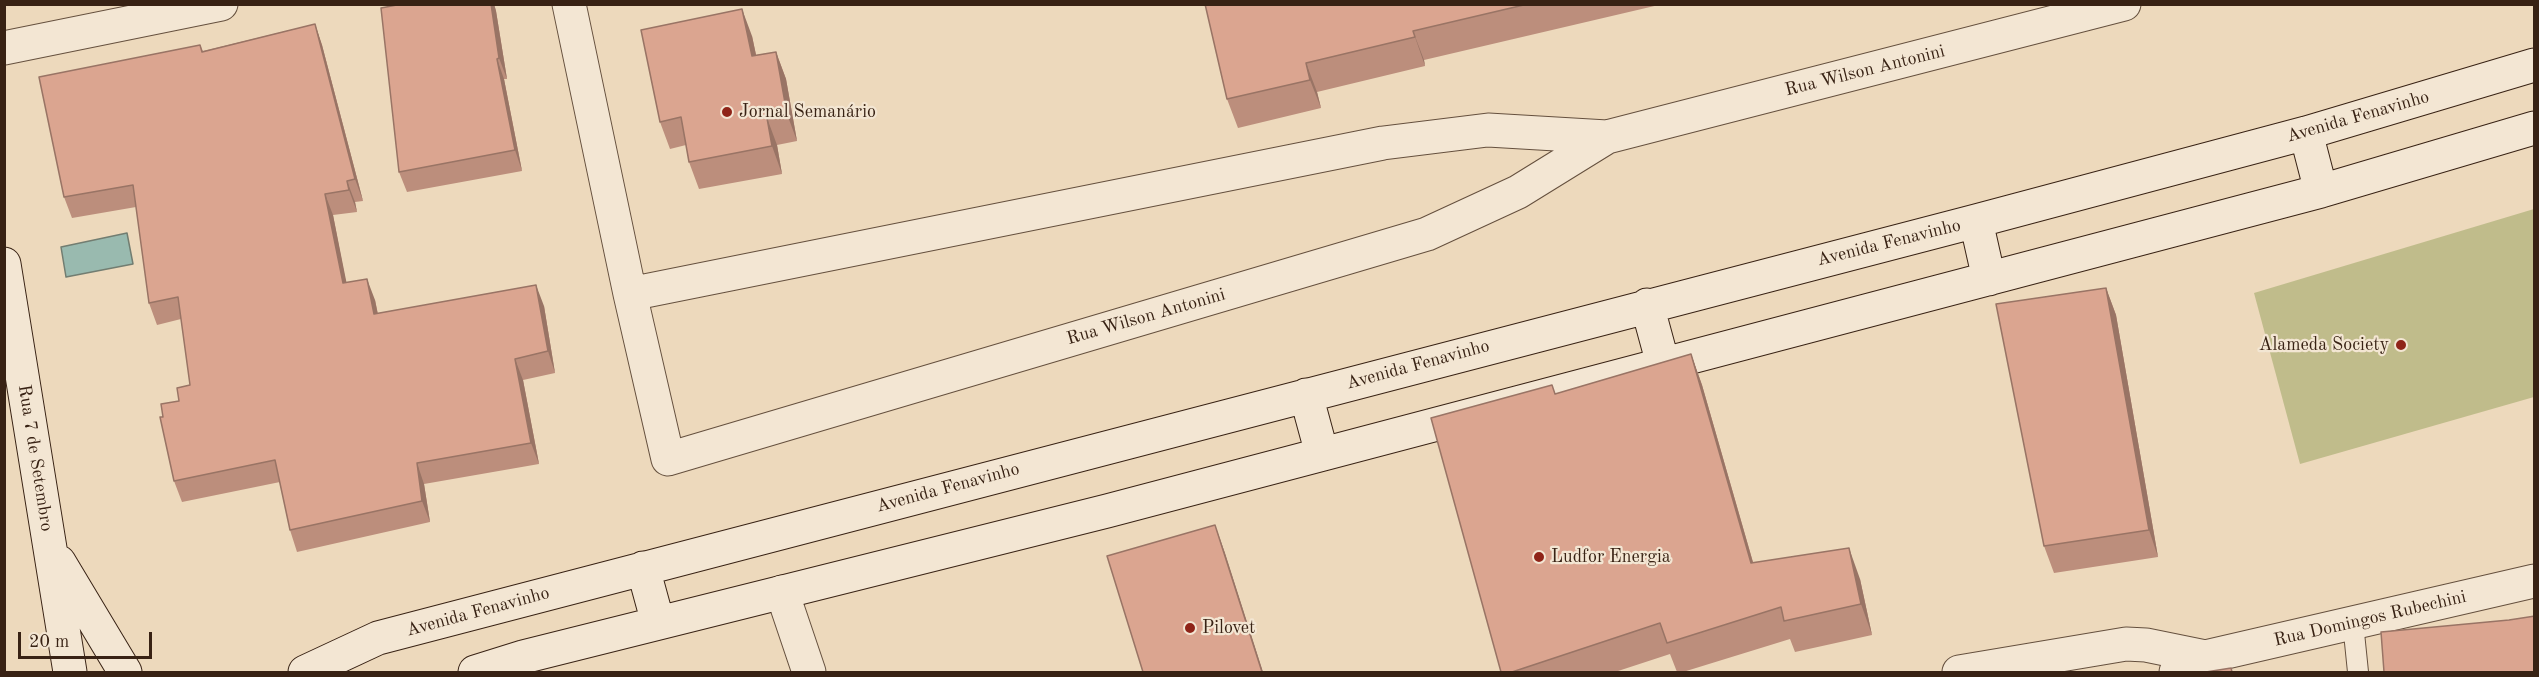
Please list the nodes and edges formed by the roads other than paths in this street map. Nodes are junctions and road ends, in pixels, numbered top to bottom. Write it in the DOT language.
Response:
graph roads {
  1 [pos="221,4"];
  2 [pos="569,4"];
  3 [pos="2124,4"];
  4 [pos="4,48"];
  5 [pos="2535,65"];
  6 [pos="2535,128"];
  7 [pos="2306,133"];
  8 [pos="1606,137"];
  9 [pos="2321,191"];
  10 [pos="1976,221"];
  11 [pos="4,264"];
  12 [pos="1989,279"];
  13 [pos="630,294"];
  14 [pos="1647,305"];
  15 [pos="1663,364"];
  16 [pos="1306,395"];
  17 [pos="1322,454"];
  18 [pos="49,545"];
  19 [pos="643,568"];
  20 [pos="2535,581"];
  21 [pos="782,592"];
  22 [pos="657,623"];
  23 [pos="2353,623"];
  24 [pos="2205,657"];
  25 [pos="70,672"];
  26 [pos="124,672"];
  27 [pos="305,672"];
  28 [pos="475,672"];
  29 [pos="809,672"];
  30 [pos="1959,672"];
  31 [pos="2176,672"];
  32 [pos="2358,672"];
  1 -- 4 [label="street"];
  2 -- 13 [label="street"];
  3 -- 8 [label="street, Rua Wilson Antonini"];
  5 -- 7 [label="street, Avenida Fenavinho"];
  6 -- 9 [label="street"];
  7 -- 9 [label="street"];
  7 -- 10 [label="street, Avenida Fenavinho"];
  8 -- 13 [label="street, Rua Wilson Antonini"];
  8 -- 13 [label="street, Rua Wilson Antonini"];
  9 -- 12 [label="street"];
  10 -- 12 [label="street"];
  10 -- 14 [label="street, Avenida Fenavinho"];
  11 -- 18 [label="street, Rua 7 de Setembro"];
  12 -- 15 [label="street"];
  14 -- 15 [label="street"];
  14 -- 16 [label="street, Avenida Fenavinho"];
  15 -- 17 [label="street"];
  16 -- 17 [label="street"];
  16 -- 19 [label="street, Avenida Fenavinho"];
  17 -- 21 [label="street"];
  18 -- 25 [label="street, Rua 7 de Setembro"];
  18 -- 26 [label="street, Rua 7 de Setembro"];
  19 -- 22 [label="street"];
  19 -- 27 [label="street, Avenida Fenavinho"];
  20 -- 23 [label="street, Rua Domingos Rubechini"];
  21 -- 22 [label="street"];
  21 -- 29 [label="street"];
  22 -- 28 [label="street"];
  23 -- 24 [label="street, Rua Domingos Rubechini"];
  23 -- 32 [label="lane"];
  24 -- 30 [label="street, Rua Domingos Rubechini"];
  24 -- 31 [label="street, Rua Domingos Rubechini"];
}
